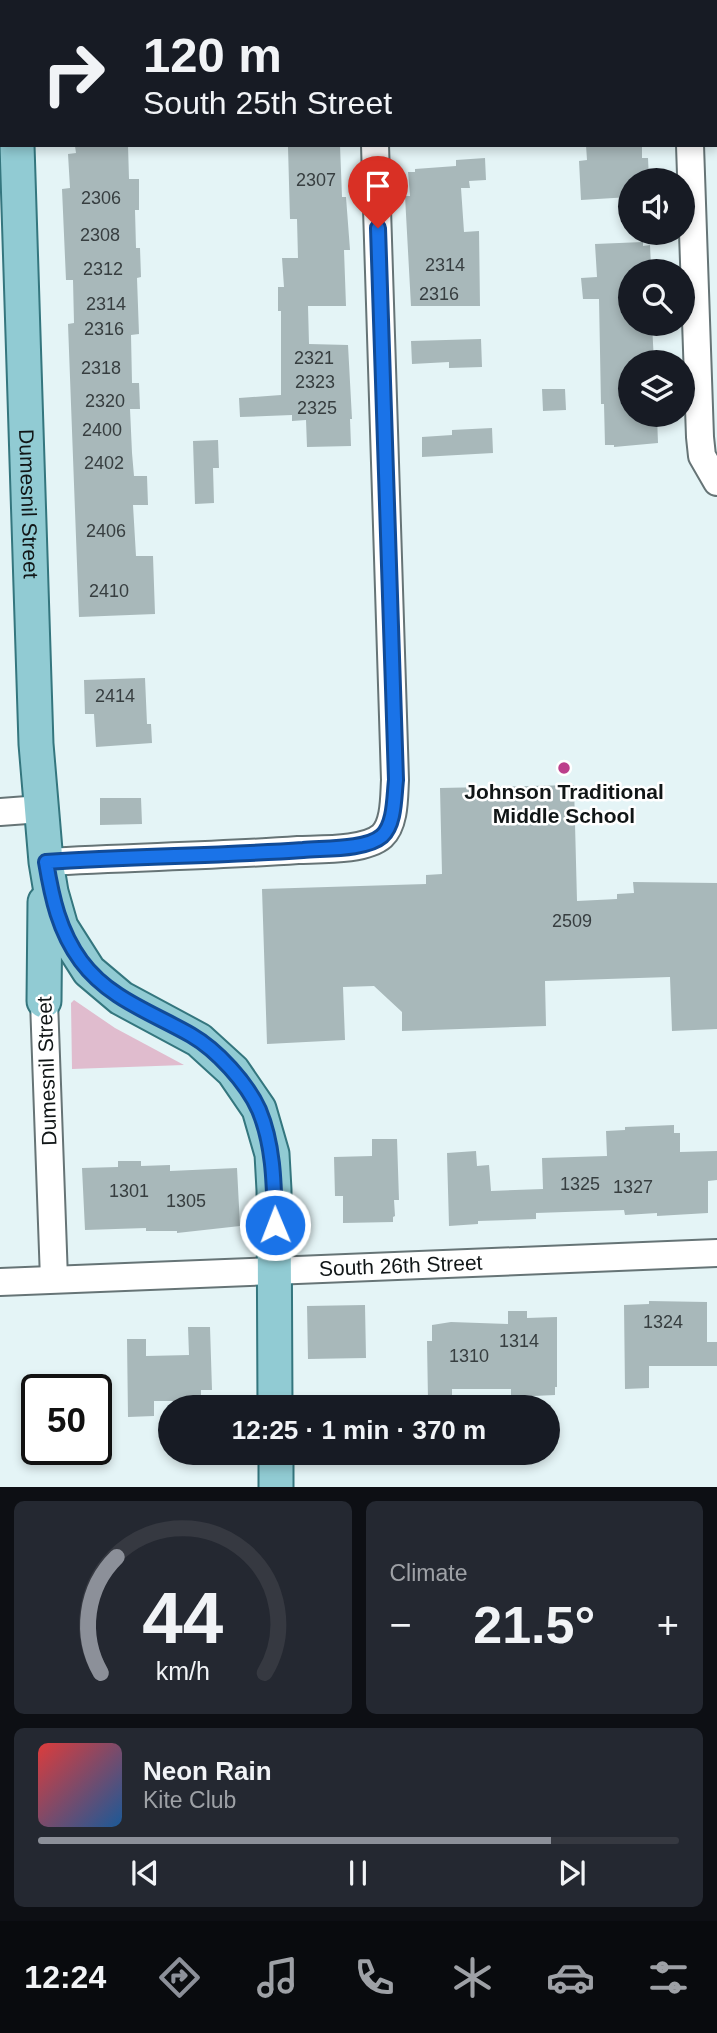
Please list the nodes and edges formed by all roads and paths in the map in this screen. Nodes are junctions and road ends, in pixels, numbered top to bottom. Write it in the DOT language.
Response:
graph roads {
  1 [pos="17,147"];
  2 [pos="375,147"];
  3 [pos="690,147"];
  4 [pos="717,482"];
  5 [pos="41,808"];
  6 [pos="0,812"];
  7 [pos="46,862"];
  8 [pos="44,1001"];
  9 [pos="717,1253"];
  10 [pos="274,1270"];
  11 [pos="54,1279"];
  12 [pos="0,1282"];
  13 [pos="275,1395"];
  14 [pos="276,1465"];
  15 [pos="276,1487"];
  1 -- 5 [label="main road, Dumesnil Street"];
  2 -- 7 [label="street"];
  3 -- 4 [label="street"];
  5 -- 6 [label="street"];
  5 -- 7 [label="main road, Dumesnil Street"];
  7 -- 8 [label="main road, Dumesnil Street"];
  7 -- 10 [label="main road, Dumesnil Street"];
  8 -- 11 [label="street, Dumesnil Street"];
  9 -- 10 [label="street, South 26th Street"];
  10 -- 11 [label="street, South 26th Street"];
  10 -- 13 [label="main road, Dumesnil Street"];
  11 -- 12 [label="street, South 26th Street"];
  14 -- 15 [label="main road"];
}
